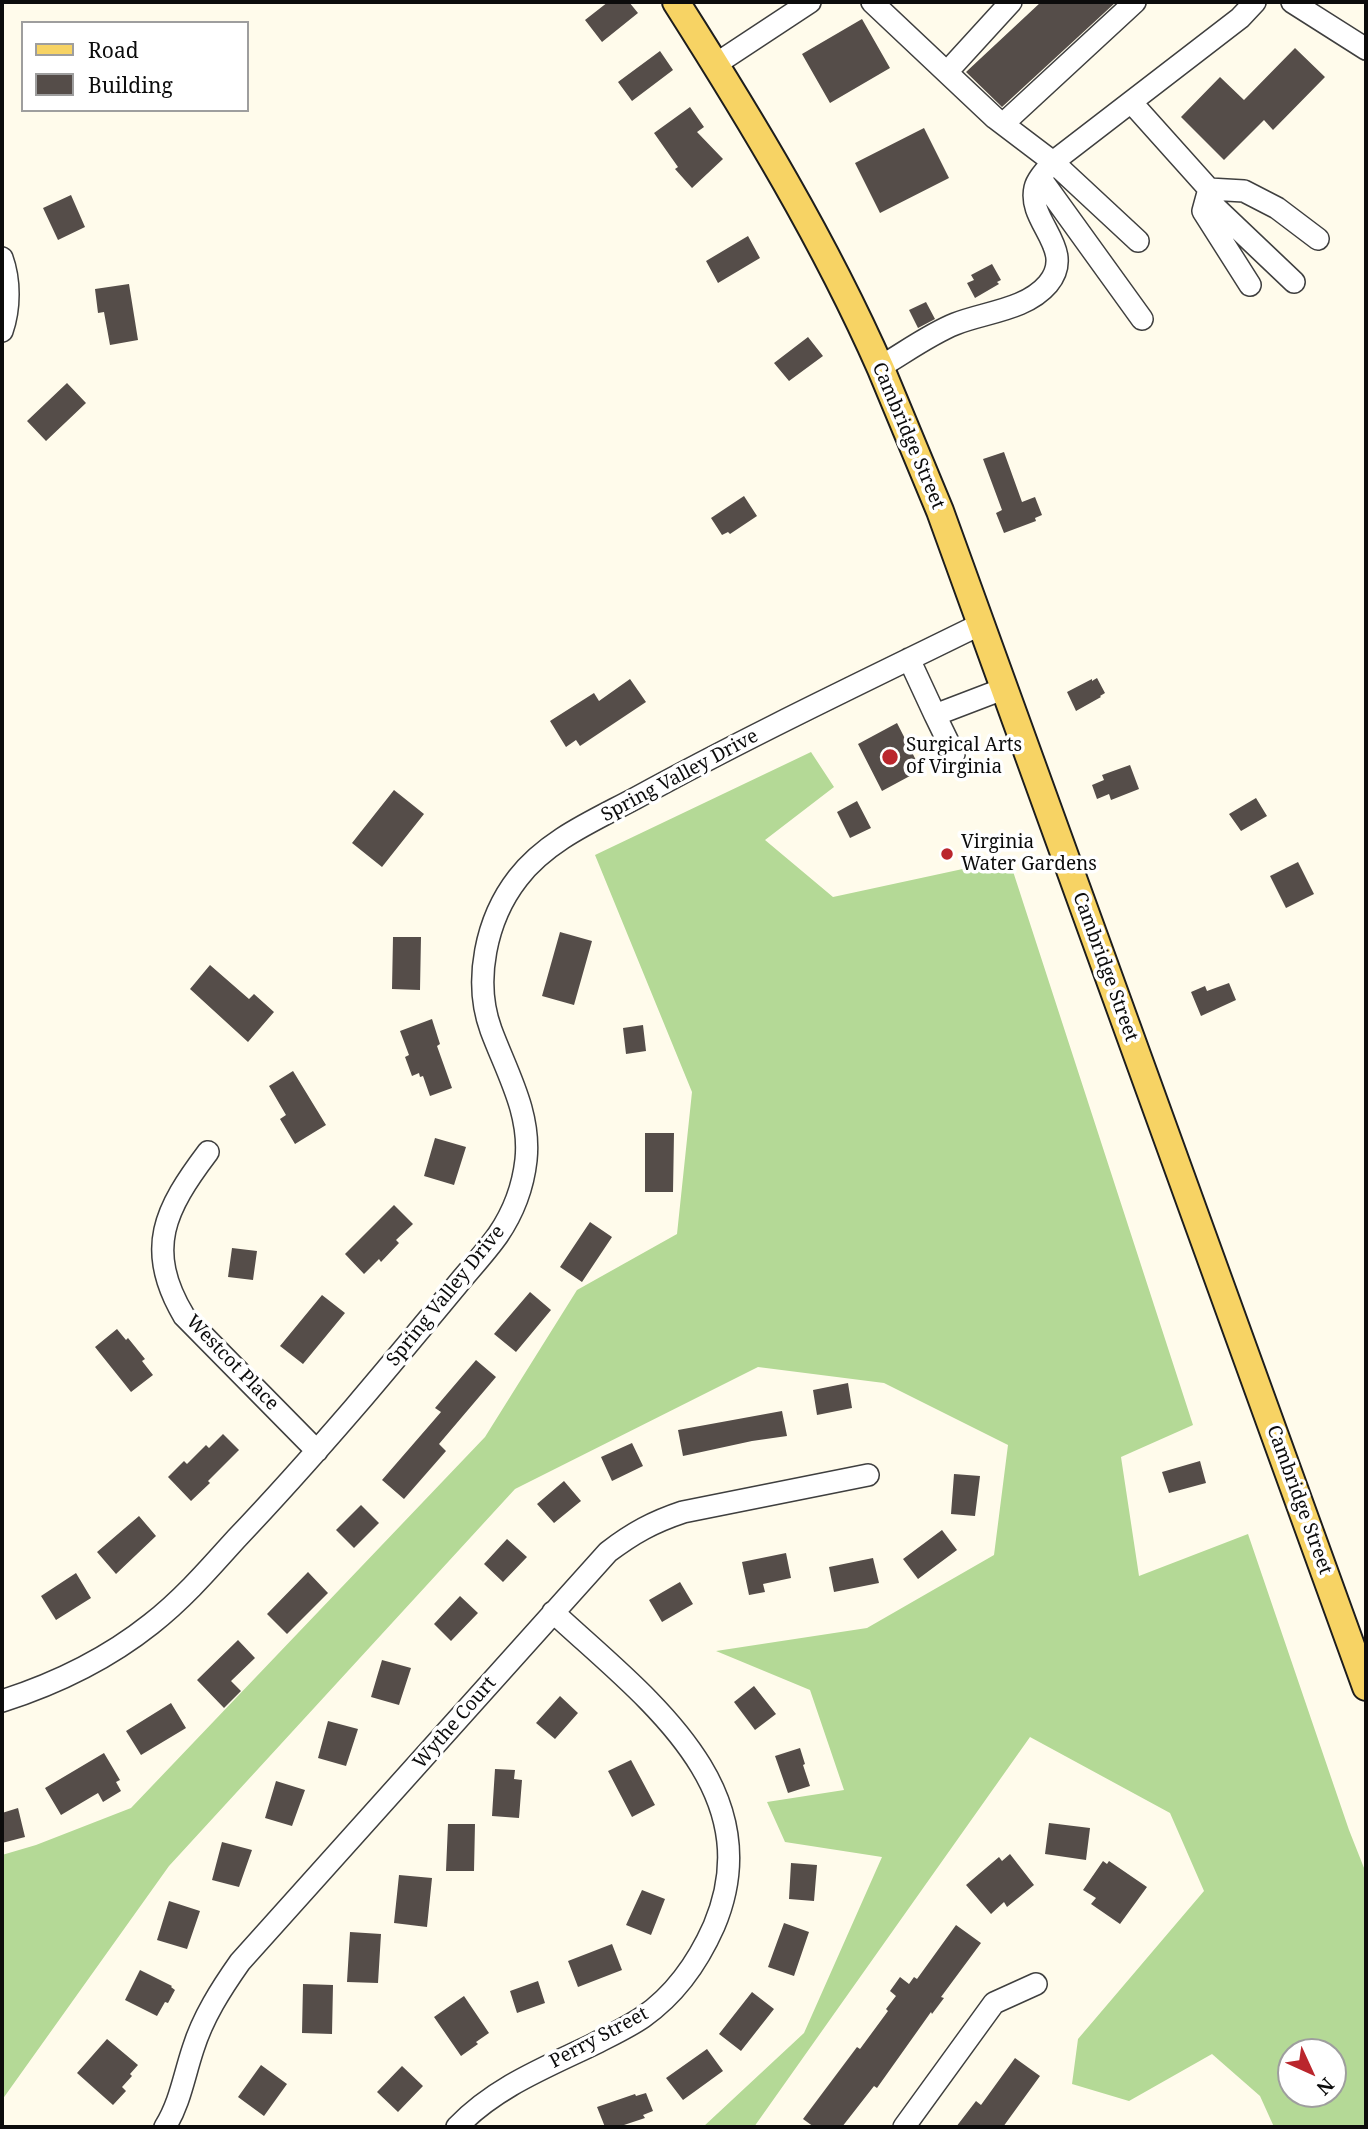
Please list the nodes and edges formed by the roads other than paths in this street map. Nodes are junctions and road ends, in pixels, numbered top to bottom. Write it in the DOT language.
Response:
graph roads {
  1 [pos="676,2"];
  2 [pos="810,2"];
  3 [pos="872,2"];
  4 [pos="1011,2"];
  5 [pos="1135,2"];
  6 [pos="1255,2"];
  7 [pos="1292,2"];
  8 [pos="1366,49"];
  9 [pos="716,64"];
  10 [pos="947,72"];
  11 [pos="1131,102"];
  12 [pos="1004,123"];
  13 [pos="1047,170"];
  14 [pos="1209,190"];
  15 [pos="1318,239"];
  16 [pos="1138,241"];
  17 [pos="2,258"];
  18 [pos="1294,282"];
  19 [pos="1250,285"];
  20 [pos="1142,319"];
  21 [pos="2,331"];
  22 [pos="880,367"];
  23 [pos="981,624"];
  24 [pos="909,660"];
  25 [pos="1003,689"];
  26 [pos="935,715"];
  27 [pos="954,754"];
  28 [pos="208,1152"];
  29 [pos="317,1451"];
  30 [pos="868,1475"];
  31 [pos="553,1612"];
  32 [pos="1366,1687"];
  33 [pos="2,1701"];
  34 [pos="1037,1984"];
  35 [pos="165,2127"];
  36 [pos="457,2127"];
  37 [pos="904,2127"];
  1 -- 9 [label="main road, Cambridge Street"];
  2 -- 9 [label="street"];
  3 -- 10 [label="street"];
  4 -- 10 [label="street"];
  5 -- 12 [label="street"];
  6 -- 11 [label="street"];
  7 -- 8 [label="street"];
  9 -- 22 [label="main road, Cambridge Street"];
  10 -- 12 [label="street"];
  11 -- 13 [label="street"];
  11 -- 14 [label="street"];
  12 -- 13 [label="street"];
  13 -- 16 [label="street"];
  13 -- 20 [label="street"];
  13 -- 22 [label="street"];
  14 -- 15 [label="street"];
  14 -- 18 [label="street"];
  14 -- 19 [label="street"];
  17 -- 21 [label="street"];
  22 -- 23 [label="main road, Cambridge Street"];
  23 -- 24 [label="street, Spring Valley Drive"];
  23 -- 25 [label="main road, Cambridge Street"];
  24 -- 26 [label="street"];
  24 -- 29 [label="street, Spring Valley Drive"];
  25 -- 26 [label="street"];
  25 -- 32 [label="main road, Cambridge Street"];
  26 -- 27 [label="street"];
  28 -- 29 [label="street, Westcot Place"];
  29 -- 33 [label="street, Spring Valley Drive"];
  30 -- 31 [label="street, Wythe Court"];
  31 -- 35 [label="street, Wythe Court"];
  31 -- 36 [label="street, Perry Street"];
  34 -- 37 [label="street"];
}
